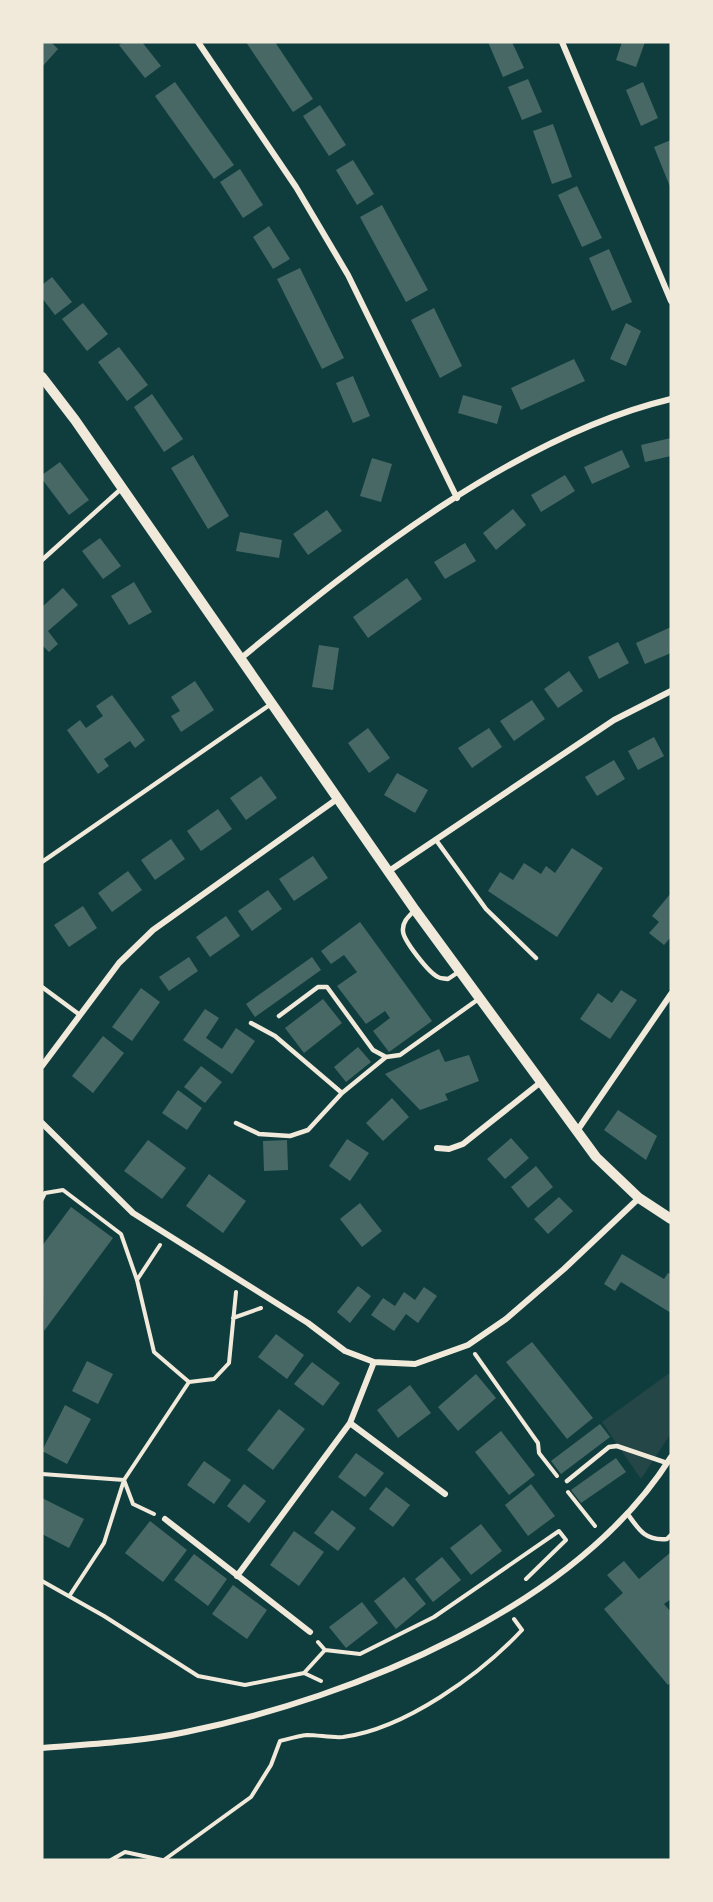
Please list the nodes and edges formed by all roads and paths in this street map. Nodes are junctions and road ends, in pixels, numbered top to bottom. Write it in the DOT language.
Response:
graph roads {
  1 [pos="198,42"];
  2 [pos="562,42"];
  3 [pos="671,301"];
  4 [pos="42,377"];
  5 [pos="671,399"];
  6 [pos="121,489"];
  7 [pos="457,498"];
  8 [pos="42,560"];
  9 [pos="240,659"];
  10 [pos="671,692"];
  11 [pos="272,704"];
  12 [pos="337,799"];
  13 [pos="436,840"];
  14 [pos="42,862"];
  15 [pos="389,871"];
  16 [pos="415,910"];
  17 [pos="536,958"];
  18 [pos="460,971"];
  19 [pos="42,987"];
  20 [pos="671,994"];
  21 [pos="480,998"];
  22 [pos="80,1015"];
  23 [pos="279,1016"];
  24 [pos="251,1023"];
  25 [pos="386,1057"];
  26 [pos="42,1066"];
  27 [pos="542,1082"];
  28 [pos="342,1093"];
  29 [pos="42,1123"];
  30 [pos="236,1123"];
  31 [pos="577,1131"];
  32 [pos="437,1148"];
  33 [pos="639,1198"];
  34 [pos="42,1199"];
  35 [pos="671,1219"];
  36 [pos="168,1234"];
  37 [pos="237,1279"];
  38 [pos="137,1280"];
  39 [pos="276,1303"];
  40 [pos="233,1318"];
  41 [pos="468,1345"];
  42 [pos="374,1362"];
  43 [pos="189,1382"];
  44 [pos="350,1423"];
  45 [pos="669,1460"];
  46 [pos="42,1474"];
  47 [pos="124,1480"];
  48 [pos="567,1481"];
  49 [pos="445,1494"];
  50 [pos="627,1513"];
  51 [pos="165,1519"];
  52 [pos="671,1535"];
  53 [pos="603,1537"];
  54 [pos="237,1576"];
  55 [pos="42,1581"];
  56 [pos="533,1590"];
  57 [pos="70,1595"];
  58 [pos="506,1609"];
  59 [pos="310,1632"];
  60 [pos="325,1650"];
  61 [pos="304,1673"];
  62 [pos="338,1689"];
  63 [pos="42,1748"];
  64 [pos="111,1860"];
  65 [pos="163,1860"];
  1 -- 7 [label="street"];
  2 -- 3 [label="street"];
  4 -- 6 [label="street"];
  5 -- 7 [label="street"];
  6 -- 8 [label="lane"];
  6 -- 9 [label="street"];
  7 -- 9 [label="street"];
  9 -- 11 [label="street"];
  10 -- 13 [label="street"];
  11 -- 12 [label="street"];
  11 -- 14 [label="lane"];
  12 -- 15 [label="street"];
  12 -- 22 [label="street"];
  13 -- 15 [label="street"];
  13 -- 17 [label="lane"];
  15 -- 16 [label="street"];
  16 -- 18 [label="street"];
  16 -- 18 [label="lane"];
  18 -- 21 [label="street"];
  19 -- 22 [label="lane"];
  20 -- 31 [label="street"];
  21 -- 25 [label="lane"];
  21 -- 27 [label="street"];
  22 -- 26 [label="street"];
  23 -- 25 [label="lane"];
  24 -- 28 [label="lane"];
  25 -- 28 [label="lane"];
  27 -- 31 [label="street"];
  27 -- 32 [label="street"];
  28 -- 30 [label="lane"];
  29 -- 36 [label="street"];
  31 -- 33 [label="street"];
  33 -- 35 [label="street"];
  33 -- 41 [label="street"];
  34 -- 38 [label="path"];
  36 -- 37 [label="street"];
  36 -- 38 [label="path"];
  37 -- 39 [label="street"];
  37 -- 40 [label="path"];
  38 -- 43 [label="path"];
  39 -- 40 [label="path"];
  39 -- 42 [label="street"];
  40 -- 43 [label="path"];
  41 -- 42 [label="street"];
  41 -- 53 [label="path"];
  42 -- 44 [label="street"];
  43 -- 47 [label="path"];
  44 -- 49 [label="street"];
  44 -- 54 [label="street"];
  45 -- 48 [label="lane"];
  45 -- 50 [label="street"];
  46 -- 47 [label="path"];
  47 -- 51 [label="path"];
  47 -- 57 [label="path"];
  50 -- 52 [label="lane"];
  50 -- 53 [label="street"];
  51 -- 54 [label="street"];
  53 -- 56 [label="street"];
  54 -- 59 [label="street"];
  55 -- 57 [label="path"];
  56 -- 58 [label="street"];
  56 -- 60 [label="path"];
  57 -- 61 [label="path"];
  58 -- 62 [label="street"];
  58 -- 65 [label="path"];
  59 -- 60 [label="path"];
  60 -- 61 [label="path"];
  61 -- 62 [label="path"];
  62 -- 63 [label="street"];
  64 -- 65 [label="path"];
}
